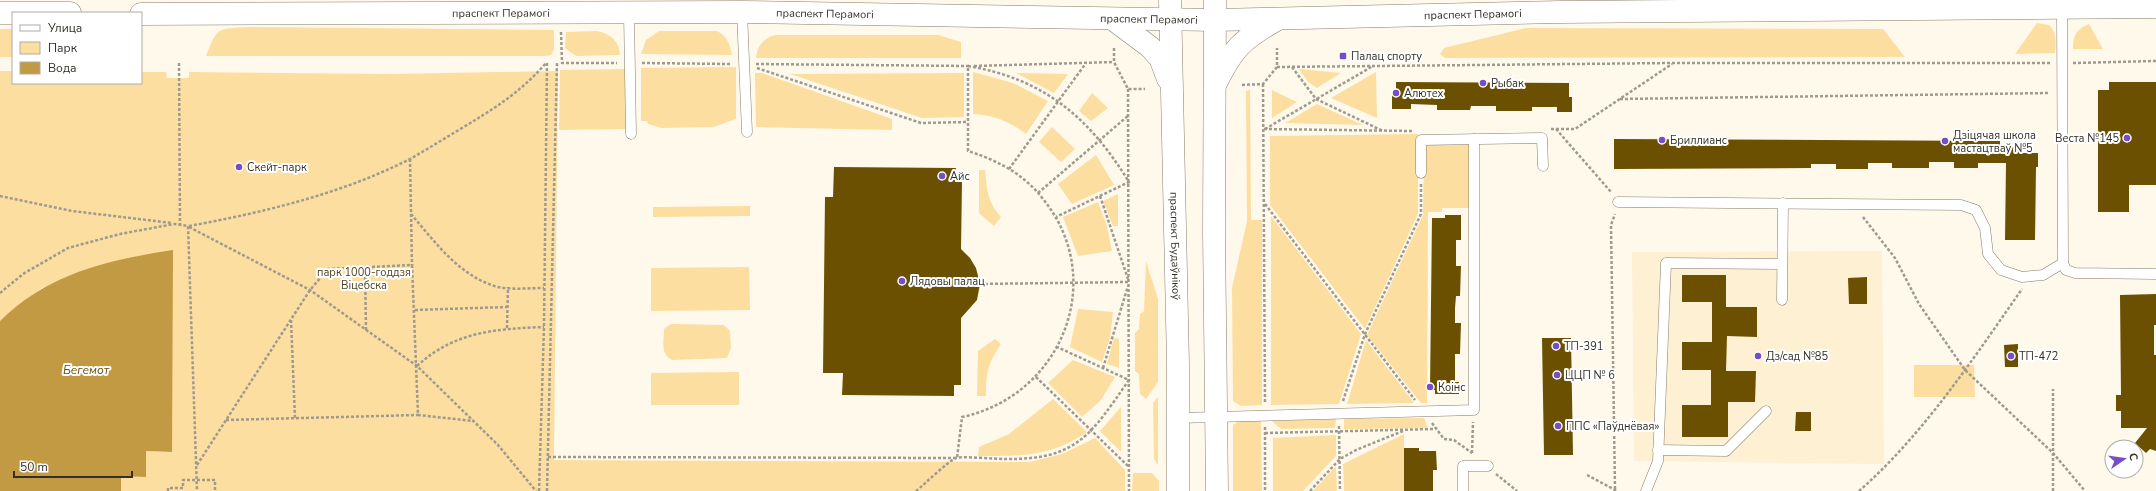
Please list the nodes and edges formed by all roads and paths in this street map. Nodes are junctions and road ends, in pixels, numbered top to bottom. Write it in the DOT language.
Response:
graph roads {
  1 [pos="311,0"];
  2 [pos="334,0"];
  3 [pos="1714,0"];
  4 [pos="1744,0"];
  5 [pos="2156,7"];
  6 [pos="2062,8"];
  7 [pos="1766,9"];
  8 [pos="1170,10"];
  9 [pos="1215,10"];
  10 [pos="1695,10"];
  11 [pos="742,12"];
  12 [pos="0,13"];
  13 [pos="12,13"];
  14 [pos="142,14"];
  15 [pos="295,14"];
  16 [pos="352,14"];
  17 [pos="629,14"];
  18 [pos="1277,19"];
  19 [pos="1114,20"];
  20 [pos="561,29"];
  21 [pos="1114,48"];
  22 [pos="1277,48"];
  23 [pos="2156,61"];
  24 [pos="1114,62"];
  25 [pos="179,63"];
  26 [pos="557,63"];
  27 [pos="630,63"];
  28 [pos="1086,63"];
  29 [pos="1673,63"];
  30 [pos="2062,63"];
  31 [pos="744,64"];
  32 [pos="1374,65"];
  33 [pos="968,66"];
  34 [pos="1277,67"];
  35 [pos="1292,67"];
  36 [pos="1263,84"];
  37 [pos="1242,85"];
  38 [pos="1214,86"];
  39 [pos="1171,88"];
  40 [pos="1128,89"];
  41 [pos="1145,89"];
  42 [pos="2062,93"];
  43 [pos="1316,99"];
  44 [pos="1620,99"];
  45 [pos="1059,102"];
  46 [pos="1129,115"];
  47 [pos="968,122"];
  48 [pos="1264,129"];
  49 [pos="1556,129"];
  50 [pos="1575,129"];
  51 [pos="747,132"];
  52 [pos="1386,132"];
  53 [pos="632,134"];
  54 [pos="1100,139"];
  55 [pos="1474,139"];
  56 [pos="410,159"];
  57 [pos="1543,166"];
  58 [pos="1010,169"];
  59 [pos="1421,173"];
  60 [pos="1129,182"];
  61 [pos="1038,193"];
  62 [pos="0,196"];
  63 [pos="1100,196"];
  64 [pos="1618,202"];
  65 [pos="1264,203"];
  66 [pos="1783,204"];
  67 [pos="1853,204"];
  68 [pos="411,214"];
  69 [pos="1056,217"];
  70 [pos="174,224"];
  71 [pos="180,225"];
  72 [pos="188,226"];
  73 [pos="2063,263"];
  74 [pos="1782,264"];
  75 [pos="412,265"];
  76 [pos="365,267"];
  77 [pos="2156,274"];
  78 [pos="2031,276"];
  79 [pos="1129,282"];
  80 [pos="1073,283"];
  81 [pos="980,284"];
  82 [pos="508,287"];
  83 [pos="544,288"];
  84 [pos="310,290"];
  85 [pos="0,294"];
  86 [pos="1782,300"];
  87 [pos="507,307"];
  88 [pos="415,310"];
  89 [pos="291,320"];
  90 [pos="544,326"];
  91 [pos="507,328"];
  92 [pos="366,330"];
  93 [pos="1365,334"];
  94 [pos="1057,347"];
  95 [pos="417,366"];
  96 [pos="1103,368"];
  97 [pos="1965,370"];
  98 [pos="1036,377"];
  99 [pos="1129,380"];
  100 [pos="2053,389"];
  101 [pos="1474,410"];
  102 [pos="1766,411"];
  103 [pos="1424,412"];
  104 [pos="418,415"];
  105 [pos="1265,416"];
  106 [pos="1339,416"];
  107 [pos="1216,417"];
  108 [pos="295,418"];
  109 [pos="1178,418"];
  110 [pos="226,420"];
  111 [pos="473,421"];
  112 [pos="1091,430"];
  113 [pos="1405,430"];
  114 [pos="1339,431"];
  115 [pos="1265,433"];
  116 [pos="1658,450"];
  117 [pos="1472,453"];
  118 [pos="2053,453"];
  119 [pos="548,457"];
  120 [pos="956,458"];
  121 [pos="1340,459"];
  122 [pos="196,465"];
  123 [pos="1472,466"];
  124 [pos="1488,466"];
  125 [pos="1129,467"];
  126 [pos="1587,475"];
  127 [pos="197,480"];
  128 [pos="1616,490"];
  129 [pos="168,491"];
  130 [pos="197,491"];
  131 [pos="215,491"];
  132 [pos="538,491"];
  133 [pos="547,491"];
  134 [pos="916,491"];
  135 [pos="1129,491"];
  136 [pos="1178,491"];
  137 [pos="1217,491"];
  138 [pos="1265,491"];
  139 [pos="1310,491"];
  140 [pos="1340,491"];
  141 [pos="1463,491"];
  142 [pos="1517,491"];
  143 [pos="1646,491"];
  144 [pos="1858,491"];
  145 [pos="2053,491"];
  146 [pos="2085,491"];
  1 -- 15 [label="main road"];
  2 -- 16 [label="main road"];
  3 -- 10 [label="main road"];
  4 -- 7 [label="main road"];
  5 -- 6 [label="main road, праспект Перамогі"];
  6 -- 7 [label="main road, праспект Перамогі"];
  6 -- 30 [label="lane"];
  7 -- 10 [label="main road, праспект Перамогі"];
  8 -- 9 [label="main road, праспект Перамогі"];
  8 -- 19 [label="main road, праспект Перамогі"];
  8 -- 39 [label="main road, праспект Будаўнікоў"];
  9 -- 18 [label="main road, праспект Перамогі"];
  9 -- 38 [label="main road"];
  10 -- 18 [label="main road, праспект Перамогі"];
  11 -- 17 [label="main road, праспект Перамогі"];
  11 -- 19 [label="main road, праспект Перамогі"];
  11 -- 31 [label="lane"];
  12 -- 13 [label="main road"];
  14 -- 15 [label="main road, праспект Перамогі"];
  15 -- 16 [label="main road, праспект Перамогі"];
  16 -- 17 [label="main road, праспект Перамогі"];
  17 -- 27 [label="lane"];
  18 -- 38 [label="main road"];
  19 -- 39 [label="main road"];
  20 -- 27 [label="path"];
  21 -- 24 [label="path"];
  22 -- 34 [label="path"];
  23 -- 30 [label="path"];
  24 -- 28 [label="path"];
  24 -- 40 [label="path"];
  25 -- 71 [label="path"];
  26 -- 119 [label="path"];
  27 -- 31 [label="path"];
  27 -- 53 [label="lane"];
  28 -- 33 [label="path"];
  28 -- 45 [label="path"];
  29 -- 30 [label="path"];
  29 -- 32 [label="path"];
  29 -- 44 [label="path"];
  30 -- 42 [label="lane"];
  31 -- 33 [label="path"];
  31 -- 47 [label="path"];
  31 -- 51 [label="lane"];
  32 -- 35 [label="path"];
  32 -- 43 [label="path"];
  33 -- 45 [label="path"];
  33 -- 47 [label="path"];
  34 -- 35 [label="path"];
  34 -- 36 [label="path"];
  35 -- 43 [label="path"];
  36 -- 37 [label="path"];
  36 -- 48 [label="path"];
  38 -- 107 [label="main road"];
  39 -- 109 [label="main road, праспект Будаўнікоў"];
  40 -- 41 [label="path"];
  40 -- 46 [label="path"];
  42 -- 44 [label="path"];
  42 -- 73 [label="lane"];
  43 -- 48 [label="path"];
  43 -- 52 [label="path"];
  44 -- 50 [label="path"];
  45 -- 54 [label="path"];
  45 -- 58 [label="path"];
  46 -- 54 [label="path"];
  46 -- 60 [label="path"];
  47 -- 58 [label="path"];
  48 -- 65 [label="path"];
  49 -- 64 [label="path"];
  54 -- 60 [label="path"];
  54 -- 61 [label="path"];
  55 -- 57 [label="lane"];
  55 -- 59 [label="lane"];
  55 -- 101 [label="lane"];
  56 -- 68 [label="path"];
  56 -- 72 [label="path"];
  56 -- 83 [label="path"];
  58 -- 61 [label="path"];
  59 -- 93 [label="path"];
  60 -- 63 [label="path"];
  60 -- 79 [label="path"];
  61 -- 69 [label="path"];
  62 -- 70 [label="path"];
  63 -- 69 [label="path"];
  63 -- 79 [label="path"];
  64 -- 66 [label="lane"];
  64 -- 128 [label="path"];
  65 -- 93 [label="path"];
  65 -- 105 [label="path"];
  66 -- 67 [label="lane"];
  66 -- 74 [label="lane"];
  67 -- 78 [label="lane"];
  67 -- 97 [label="path"];
  68 -- 75 [label="path"];
  68 -- 82 [label="path"];
  69 -- 80 [label="path"];
  70 -- 71 [label="path"];
  70 -- 85 [label="path"];
  71 -- 72 [label="path"];
  72 -- 84 [label="path"];
  72 -- 122 [label="path"];
  73 -- 77 [label="lane"];
  73 -- 78 [label="lane"];
  74 -- 86 [label="lane"];
  74 -- 116 [label="lane"];
  75 -- 76 [label="path"];
  75 -- 88 [label="path"];
  76 -- 84 [label="path"];
  76 -- 92 [label="path"];
  78 -- 97 [label="path"];
  79 -- 80 [label="path"];
  79 -- 96 [label="path"];
  79 -- 99 [label="path"];
  80 -- 81 [label="path"];
  80 -- 94 [label="path"];
  82 -- 83 [label="path"];
  82 -- 87 [label="path"];
  83 -- 90 [label="path"];
  84 -- 89 [label="path"];
  84 -- 92 [label="path"];
  87 -- 88 [label="path"];
  87 -- 91 [label="path"];
  88 -- 95 [label="path"];
  89 -- 108 [label="path"];
  89 -- 110 [label="path"];
  90 -- 91 [label="path"];
  90 -- 132 [label="path"];
  91 -- 95 [label="path"];
  92 -- 95 [label="path"];
  93 -- 103 [label="path"];
  93 -- 106 [label="path"];
  94 -- 96 [label="path"];
  94 -- 98 [label="path"];
  95 -- 104 [label="path"];
  95 -- 111 [label="path"];
  96 -- 99 [label="path"];
  97 -- 118 [label="path"];
  97 -- 144 [label="path"];
  98 -- 112 [label="path"];
  98 -- 120 [label="path"];
  99 -- 112 [label="path"];
  99 -- 125 [label="path"];
  100 -- 118 [label="path"];
  101 -- 103 [label="lane"];
  101 -- 117 [label="path"];
  102 -- 116 [label="lane"];
  103 -- 106 [label="lane"];
  104 -- 108 [label="path"];
  104 -- 111 [label="path"];
  105 -- 106 [label="lane"];
  105 -- 107 [label="lane"];
  105 -- 115 [label="path"];
  106 -- 114 [label="path"];
  107 -- 109 [label="lane"];
  107 -- 137 [label="main road"];
  108 -- 110 [label="path"];
  109 -- 136 [label="main road, праспект Будаўнікоў"];
  110 -- 122 [label="path"];
  111 -- 132 [label="path"];
  112 -- 120 [label="path"];
  112 -- 125 [label="path"];
  113 -- 114 [label="path"];
  113 -- 117 [label="path"];
  113 -- 121 [label="path"];
  114 -- 115 [label="path"];
  114 -- 121 [label="path"];
  115 -- 138 [label="path"];
  116 -- 143 [label="lane"];
  117 -- 123 [label="path"];
  118 -- 145 [label="path"];
  118 -- 146 [label="path"];
  119 -- 120 [label="path"];
  119 -- 133 [label="path"];
  120 -- 134 [label="path"];
  121 -- 139 [label="path"];
  121 -- 140 [label="path"];
  122 -- 127 [label="path"];
  123 -- 124 [label="lane"];
  123 -- 141 [label="lane"];
  124 -- 142 [label="path"];
  125 -- 135 [label="path"];
  126 -- 128 [label="path"];
  127 -- 129 [label="path"];
  127 -- 130 [label="path"];
  127 -- 131 [label="path"];
}
